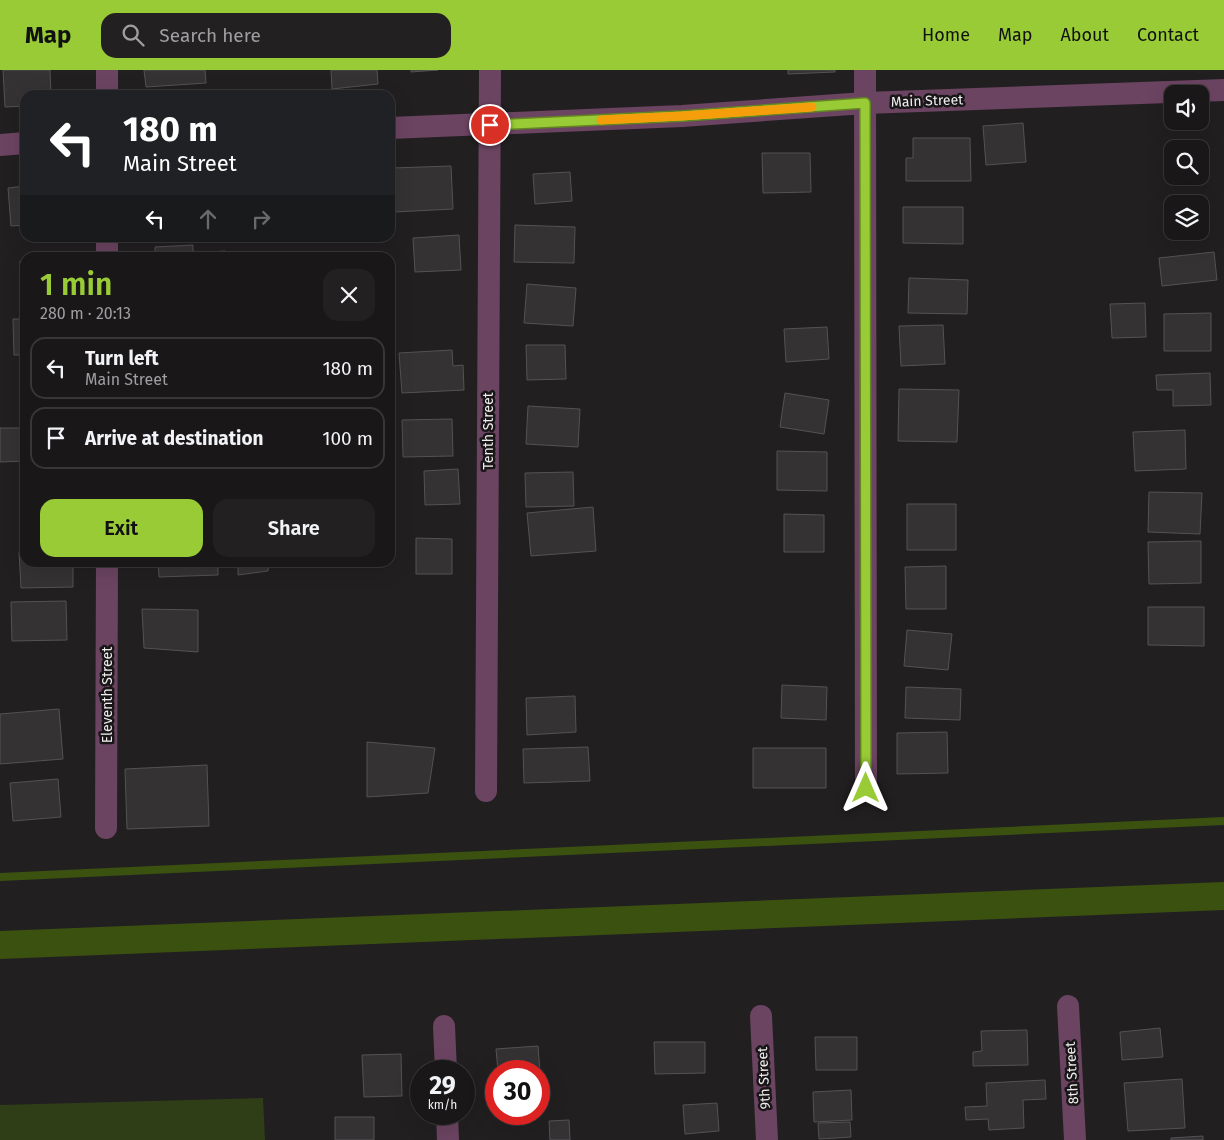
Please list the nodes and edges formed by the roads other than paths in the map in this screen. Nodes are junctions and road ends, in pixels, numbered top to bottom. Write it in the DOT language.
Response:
graph roads {
  1 [pos="107,70"];
  2 [pos="490,70"];
  3 [pos="866,70"];
  4 [pos="107,90"];
  5 [pos="1224,90"];
  6 [pos="865,103"];
  7 [pos="490,125"];
  8 [pos="395,128"];
  9 [pos="20,143"];
  10 [pos="0,145"];
  11 [pos="107,567"];
  12 [pos="866,788"];
  13 [pos="486,791"];
  14 [pos="106,828"];
  15 [pos="1068,1006"];
  16 [pos="761,1016"];
  17 [pos="444,1026"];
  18 [pos="446,1060"];
  19 [pos="448,1125"];
  20 [pos="448,1140"];
  21 [pos="767,1140"];
  22 [pos="1075,1140"];
  1 -- 4 [label="street"];
  2 -- 7 [label="street, Tenth Street"];
  3 -- 6 [label="street"];
  5 -- 6 [label="street, Main Street"];
  6 -- 7 [label="street, Main Street"];
  6 -- 12 [label="street"];
  7 -- 8 [label="street, Main Street"];
  7 -- 13 [label="street, Tenth Street"];
  9 -- 10 [label="street"];
  11 -- 14 [label="street, Eleventh Street"];
  15 -- 22 [label="street, 8th Street"];
  16 -- 21 [label="street, 9th Street"];
  17 -- 18 [label="street"];
  19 -- 20 [label="street"];
}
